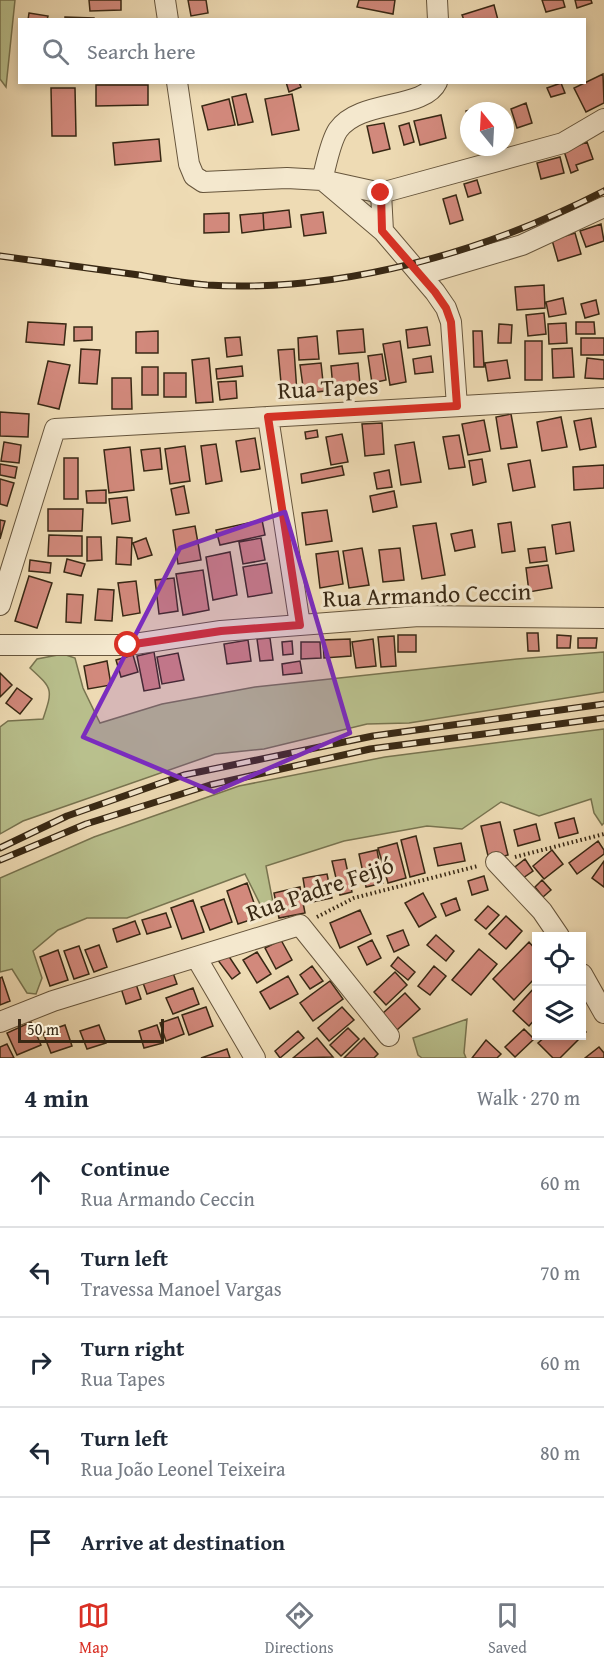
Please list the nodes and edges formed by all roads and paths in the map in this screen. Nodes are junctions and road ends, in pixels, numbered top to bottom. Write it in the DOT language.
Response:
graph roads {
  1 [pos="165,0"];
  2 [pos="437,0"];
  3 [pos="168,18"];
  4 [pos="438,18"];
  5 [pos="177,84"];
  6 [pos="436,84"];
  7 [pos="604,119"];
  8 [pos="322,180"];
  9 [pos="381,193"];
  10 [pos="604,207"];
  11 [pos="382,231"];
  12 [pos="421,275"];
  13 [pos="604,398"];
  14 [pos="457,406"];
  15 [pos="268,417"];
  16 [pos="0,605"];
  17 [pos="604,618"];
  18 [pos="300,625"];
  19 [pos="0,645"];
  20 [pos="604,834"];
  21 [pos="496,862"];
  22 [pos="300,925"];
  23 [pos="556,932"];
  24 [pos="196,957"];
  25 [pos="586,981"];
  26 [pos="604,1012"];
  27 [pos="0,1022"];
  28 [pos="389,1036"];
  29 [pos="255,1058"];
  1 -- 3 [label="street"];
  2 -- 4 [label="street"];
  5 -- 8 [label="street"];
  6 -- 8 [label="street"];
  7 -- 9 [label="street"];
  8 -- 9 [label="street"];
  8 -- 11 [label="street"];
  9 -- 11 [label="street"];
  10 -- 12 [label="street"];
  11 -- 12 [label="street"];
  12 -- 14 [label="street"];
  13 -- 14 [label="street, Rua Tapes"];
  14 -- 15 [label="street, Rua Tapes"];
  15 -- 16 [label="street, Rua Tapes"];
  15 -- 18 [label="street"];
  17 -- 18 [label="street, Rua Armando Ceccin"];
  18 -- 19 [label="street, Rua Armando Ceccin"];
  20 -- 21 [label="path, Rua Padre Feijó"];
  21 -- 22 [label="path, Rua Padre Feijó"];
  21 -- 23 [label="street"];
  22 -- 24 [label="street, Rua Padre Feijó"];
  22 -- 28 [label="street"];
  24 -- 27 [label="street, Rua Padre Feijó"];
  24 -- 29 [label="street"];
  25 -- 26 [label="street"];
}
